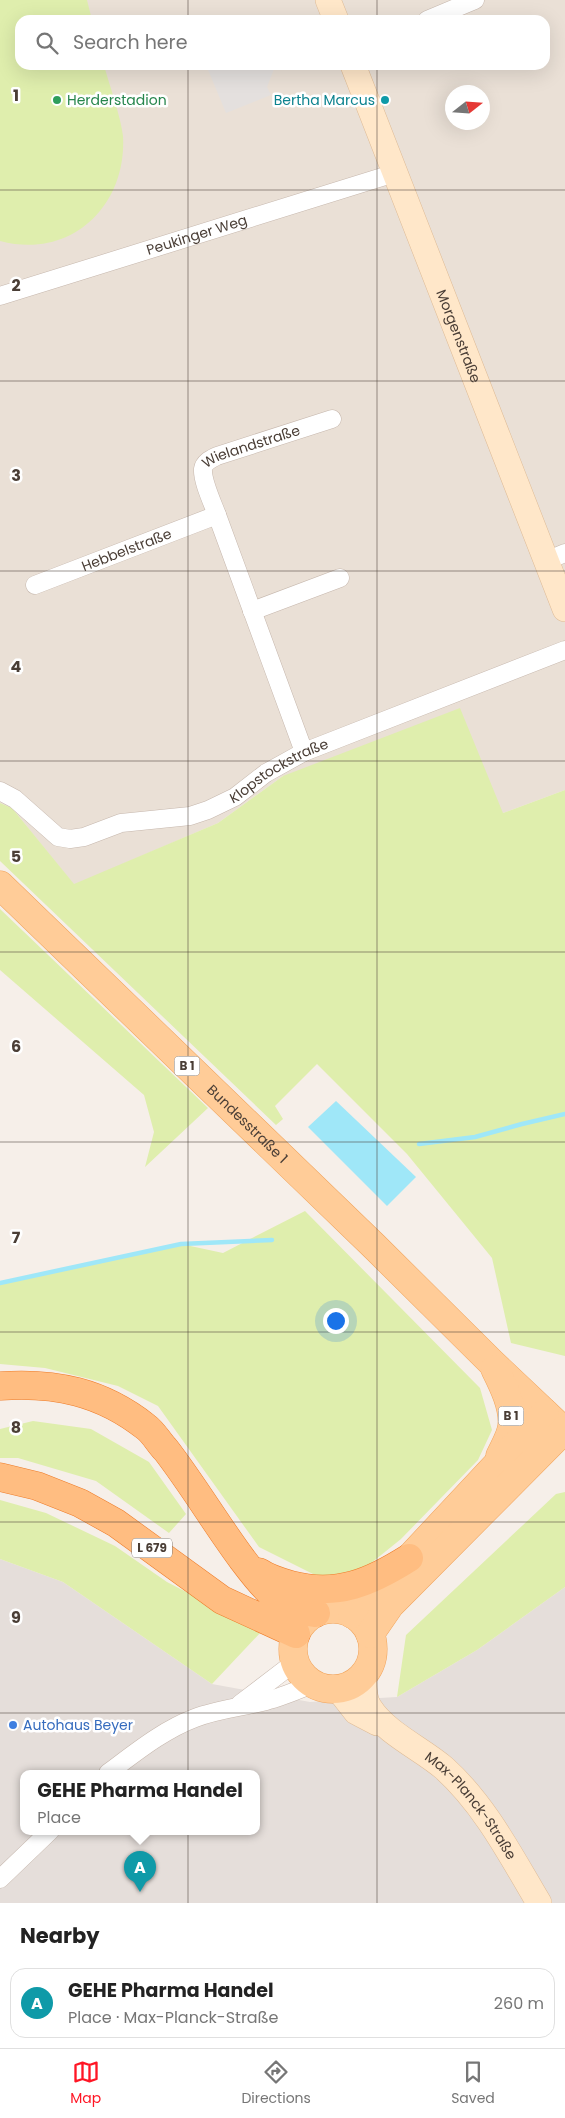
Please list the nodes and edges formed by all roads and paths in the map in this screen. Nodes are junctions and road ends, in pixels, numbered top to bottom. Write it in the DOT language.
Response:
graph roads {
  1 [pos="328,0"];
  2 [pos="475,0"];
  3 [pos="334,15"];
  4 [pos="439,15"];
  5 [pos="355,70"];
  6 [pos="395,173"];
  7 [pos="0,296"];
  8 [pos="332,419"];
  9 [pos="217,516"];
  10 [pos="556,557"];
  11 [pos="340,578"];
  12 [pos="35,585"];
  13 [pos="565,609"];
  14 [pos="252,611"];
  15 [pos="565,650"];
  16 [pos="304,752"];
  17 [pos="0,791"];
  18 [pos="0,885"];
  19 [pos="492,1363"];
  20 [pos="0,1386"];
  21 [pos="558,1425"];
  22 [pos="494,1468"];
  23 [pos="0,1477"];
  24 [pos="409,1558"];
  25 [pos="247,1565"];
  26 [pos="316,1612"];
  27 [pos="352,1614"];
  28 [pos="296,1634"];
  29 [pos="370,1634"];
  30 [pos="295,1662"];
  31 [pos="364,1675"];
  32 [pos="326,1687"];
  33 [pos="238,1706"];
  34 [pos="386,1726"];
  35 [pos="112,1770"];
  36 [pos="46,1835"];
  37 [pos="0,1879"];
  38 [pos="539,1903"];
  1 -- 3 [label="main road"];
  2 -- 4 [label="street"];
  5 -- 6 [label="main road, Morgenstraße"];
  6 -- 7 [label="street, Peukinger Weg"];
  6 -- 10 [label="main road, Morgenstraße"];
  8 -- 9 [label="street, Wielandstraße"];
  9 -- 12 [label="street, Hebbelstraße"];
  9 -- 14 [label="street, Wielandstraße"];
  10 -- 13 [label="main road, Morgenstraße"];
  11 -- 14 [label="street"];
  14 -- 16 [label="street, Wielandstraße"];
  15 -- 16 [label="street, Klopstockstraße"];
  16 -- 17 [label="street, Klopstockstraße"];
  18 -- 19 [label="main road, Bundesstraße 1 / B 1"];
  19 -- 21 [label="main road, B 1"];
  19 -- 22 [label="main road, B 1"];
  20 -- 25 [label="highway"];
  21 -- 22 [label="main road"];
  21 -- 29 [label="main road"];
  22 -- 24 [label="main road"];
  23 -- 28 [label="highway, L 679"];
  24 -- 25 [label="highway"];
  24 -- 27 [label="main road"];
  25 -- 26 [label="highway"];
  26 -- 27 [label="main road"];
  26 -- 28 [label="main road"];
  27 -- 29 [label="main road"];
  28 -- 30 [label="main road"];
  29 -- 31 [label="main road"];
  30 -- 32 [label="main road"];
  30 -- 33 [label="street"];
  31 -- 32 [label="main road"];
  31 -- 34 [label="main road, Max-Planck-Straße"];
  32 -- 33 [label="street"];
  32 -- 34 [label="main road, Max-Planck-Straße"];
  33 -- 35 [label="street"];
  34 -- 38 [label="main road, Max-Planck-Straße"];
  36 -- 37 [label="street"];
}
